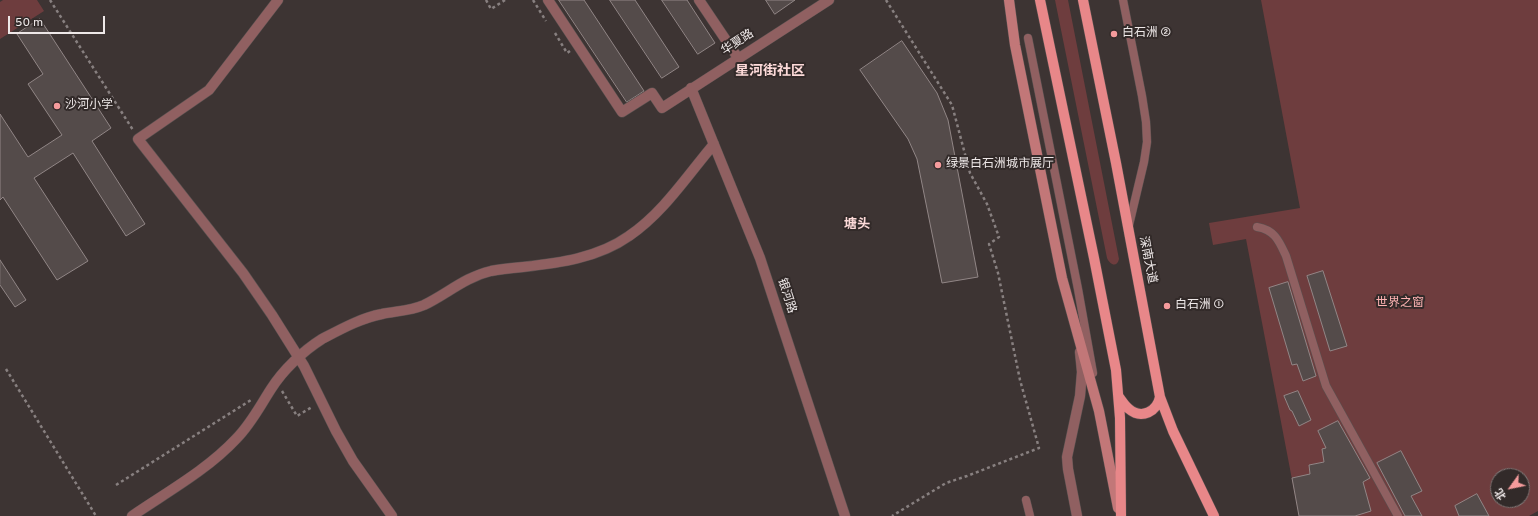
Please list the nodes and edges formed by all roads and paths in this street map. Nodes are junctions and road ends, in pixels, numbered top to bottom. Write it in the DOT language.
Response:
graph roads {
  1 [pos="50,0"];
  2 [pos="278,0"];
  3 [pos="486,0"];
  4 [pos="504,0"];
  5 [pos="532,0"];
  6 [pos="548,0"];
  7 [pos="699,0"];
  8 [pos="829,0"];
  9 [pos="886,0"];
  10 [pos="1009,0"];
  11 [pos="1040,0"];
  12 [pos="1083,0"];
  13 [pos="1123,0"];
  14 [pos="549,24"];
  15 [pos="553,30"];
  16 [pos="1028,38"];
  17 [pos="567,53"];
  18 [pos="738,58"];
  19 [pos="691,88"];
  20 [pos="138,139"];
  21 [pos="714,144"];
  22 [pos="1128,227"];
  23 [pos="1257,227"];
  24 [pos="1079,339"];
  25 [pos="298,358"];
  26 [pos="6,369"];
  27 [pos="281,390"];
  28 [pos="1119,397"];
  29 [pos="1160,397"];
  30 [pos="321,401"];
  31 [pos="236,409"];
  32 [pos="1099,411"];
  33 [pos="116,485"];
  34 [pos="1026,500"];
  35 [pos="96,516"];
  36 [pos="132,516"];
  37 [pos="392,516"];
  38 [pos="845,516"];
  39 [pos="892,516"];
  40 [pos="1030,516"];
  41 [pos="1077,516"];
  42 [pos="1120,516"];
  43 [pos="1214,516"];
  44 [pos="1398,516"];
  1 -- 20 [label="path"];
  2 -- 20 [label="street"];
  3 -- 4 [label="path"];
  5 -- 14 [label="path"];
  6 -- 19 [label="street, 华夏路"];
  7 -- 18 [label="street"];
  8 -- 18 [label="street, 华夏路"];
  9 -- 39 [label="path"];
  10 -- 24 [label="main road"];
  11 -- 28 [label="main road"];
  12 -- 22 [label="main road, 深南大道"];
  13 -- 22 [label="lane"];
  15 -- 17 [label="path"];
  16 -- 32 [label="lane"];
  18 -- 19 [label="street, 华夏路"];
  19 -- 21 [label="street, 银河路"];
  20 -- 25 [label="street"];
  21 -- 25 [label="street"];
  21 -- 38 [label="street, 银河路"];
  22 -- 29 [label="main road, 深南大道"];
  23 -- 44 [label="lane"];
  24 -- 32 [label="main road"];
  24 -- 41 [label="street"];
  25 -- 30 [label="street"];
  25 -- 36 [label="street"];
  26 -- 35 [label="path"];
  27 -- 30 [label="path"];
  28 -- 29 [label="main road"];
  28 -- 42 [label="main road"];
  29 -- 43 [label="main road, 深南大道"];
  30 -- 37 [label="street"];
  31 -- 33 [label="path"];
  32 -- 42 [label="main road"];
  34 -- 40 [label="lane"];
}
